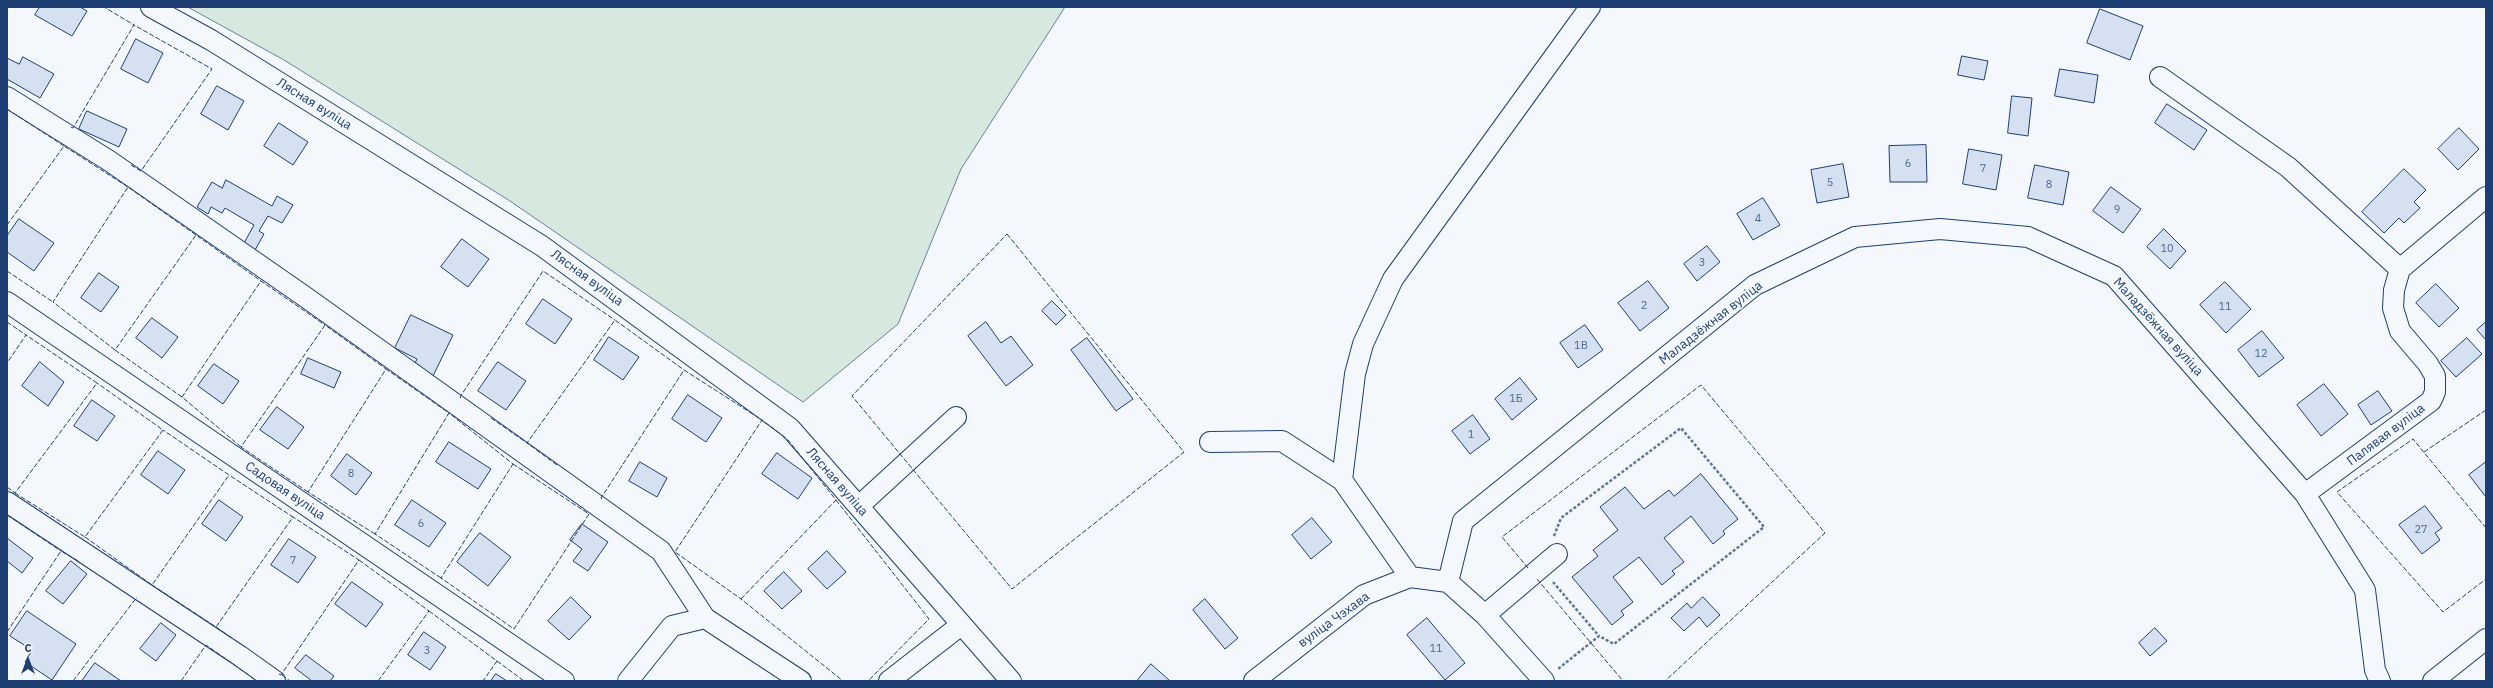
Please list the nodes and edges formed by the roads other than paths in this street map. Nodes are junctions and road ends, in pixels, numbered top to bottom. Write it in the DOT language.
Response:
graph roads {
  1 [pos="151,7"];
  2 [pos="1590,7"];
  3 [pos="2160,77"];
  4 [pos="7,97"];
  5 [pos="2486,197"];
  6 [pos="2400,269"];
  7 [pos="7,302"];
  8 [pos="956,417"];
  9 [pos="1210,442"];
  10 [pos="1342,480"];
  11 [pos="2305,494"];
  12 [pos="7,502"];
  13 [pos="859,506"];
  14 [pos="1557,554"];
  15 [pos="1410,577"];
  16 [pos="1448,582"];
  17 [pos="1485,615"];
  18 [pos="705,618"];
  19 [pos="961,625"];
  20 [pos="2486,639"];
  21 [pos="1258,680"];
  22 [pos="274,681"];
  23 [pos="564,681"];
  24 [pos="628,681"];
  25 [pos="801,681"];
  26 [pos="889,681"];
  27 [pos="1011,681"];
  28 [pos="1544,681"];
  29 [pos="2380,681"];
  30 [pos="2433,681"];
  1 -- 13 [label="street, Лясная вуліца"];
  2 -- 10 [label="street"];
  3 -- 6 [label="street"];
  4 -- 18 [label="street"];
  5 -- 6 [label="street"];
  6 -- 11 [label="street, Палявая вуліца"];
  7 -- 23 [label="street, Садовая вуліца"];
  8 -- 13 [label="street"];
  9 -- 10 [label="street"];
  10 -- 15 [label="street"];
  11 -- 16 [label="street, Маладзёжная вуліца"];
  11 -- 29 [label="street, Маладзёжная вуліца"];
  12 -- 22 [label="street"];
  13 -- 19 [label="street, Лясная вуліца"];
  14 -- 17 [label="street"];
  15 -- 16 [label="street, вуліца Чэхава"];
  15 -- 21 [label="street, вуліца Чэхава"];
  16 -- 17 [label="street"];
  17 -- 28 [label="street"];
  18 -- 24 [label="street"];
  18 -- 25 [label="street"];
  19 -- 26 [label="street"];
  19 -- 27 [label="street"];
  20 -- 30 [label="street"];
}
